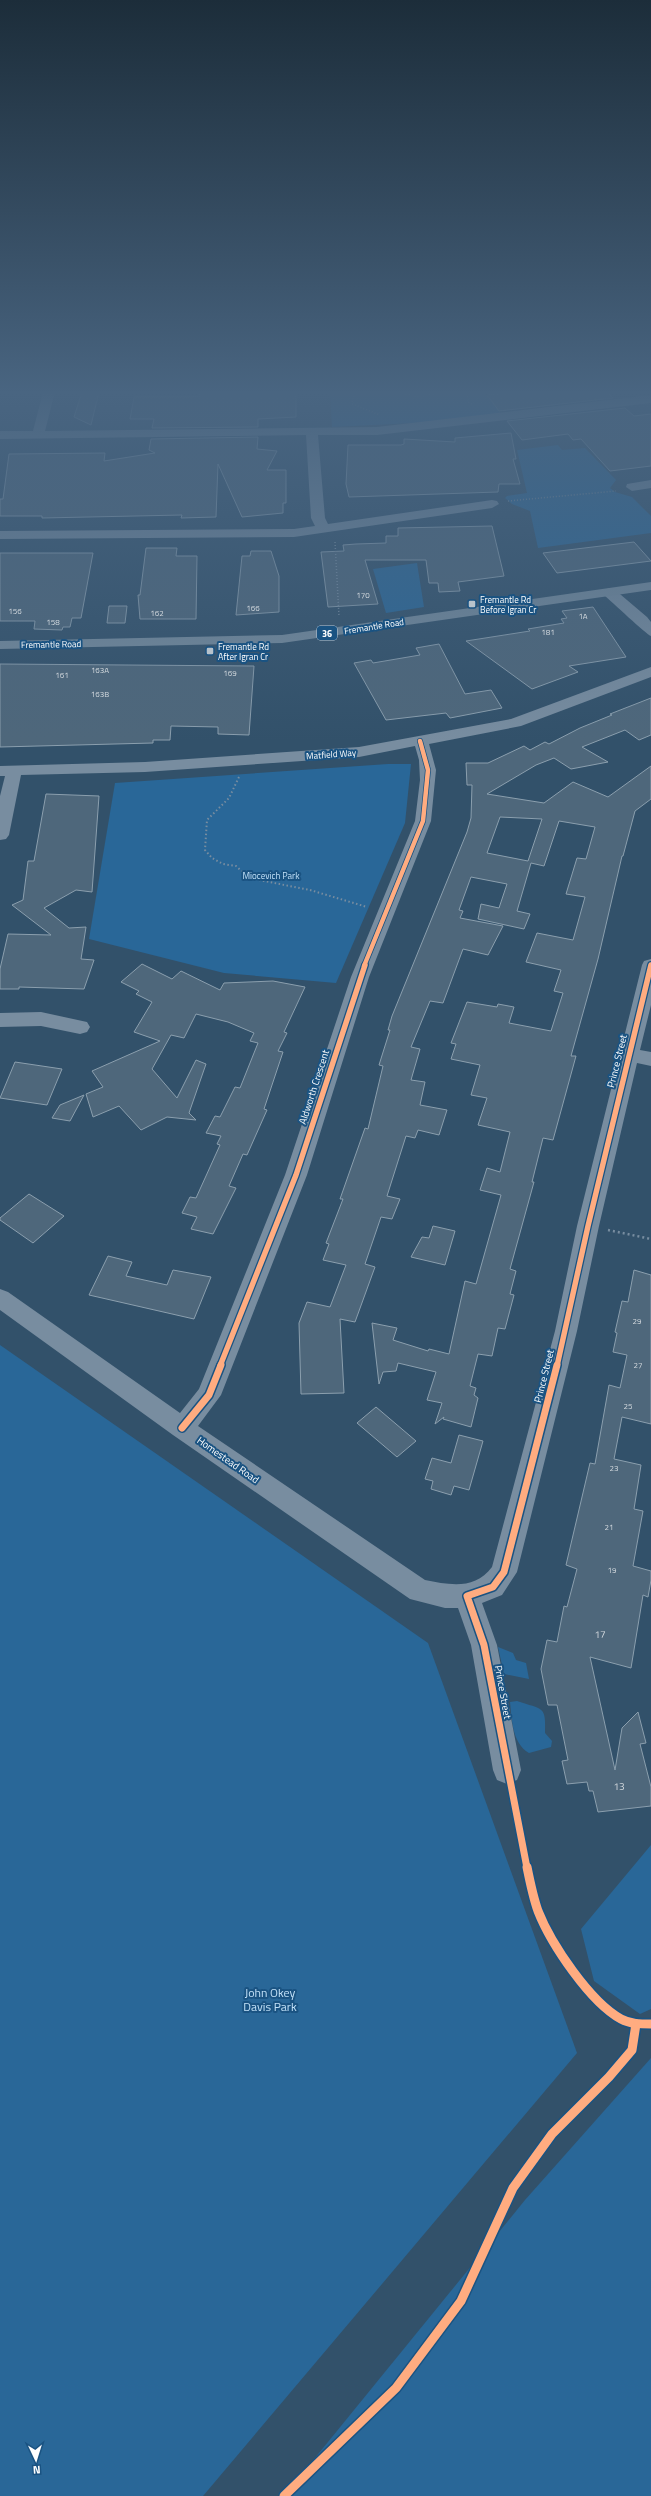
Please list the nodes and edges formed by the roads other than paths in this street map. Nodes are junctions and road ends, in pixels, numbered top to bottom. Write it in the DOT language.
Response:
graph roads {
  1 [pos="317,508"];
  2 [pos="460,508"];
  3 [pos="327,527"];
  4 [pos="0,535"];
  5 [pos="651,586"];
  6 [pos="628,589"];
  7 [pos="609,592"];
  8 [pos="642,620"];
  9 [pos="651,632"];
  10 [pos="0,645"];
  11 [pos="651,672"];
  12 [pos="420,741"];
  13 [pos="7,770"];
  14 [pos="0,835"];
  15 [pos="651,965"];
  16 [pos="0,1020"];
  17 [pos="80,1027"];
  18 [pos="628,1054"];
  19 [pos="651,1059"];
  20 [pos="0,1298"];
  21 [pos="182,1428"];
  22 [pos="467,1596"];
  23 [pos="507,1770"];
  1 -- 3 [label="street"];
  2 -- 3 [label="street"];
  3 -- 4 [label="street"];
  5 -- 6 [label="main road, Fremantle Road / 36"];
  6 -- 7 [label="main road, Fremantle Road / 36"];
  6 -- 8 [label="street"];
  7 -- 8 [label="street"];
  7 -- 10 [label="main road, Fremantle Road / 36"];
  8 -- 9 [label="street"];
  11 -- 12 [label="street, Matfield Way"];
  12 -- 13 [label="street, Matfield Way"];
  12 -- 21 [label="street, Aldworth Crescent"];
  13 -- 14 [label="street"];
  15 -- 18 [label="street, Prince Street"];
  16 -- 17 [label="street"];
  18 -- 19 [label="street"];
  18 -- 22 [label="street, Prince Street"];
  20 -- 21 [label="street, Homestead Road"];
  21 -- 22 [label="street, Homestead Road"];
  22 -- 23 [label="street, Prince Street"];
}
